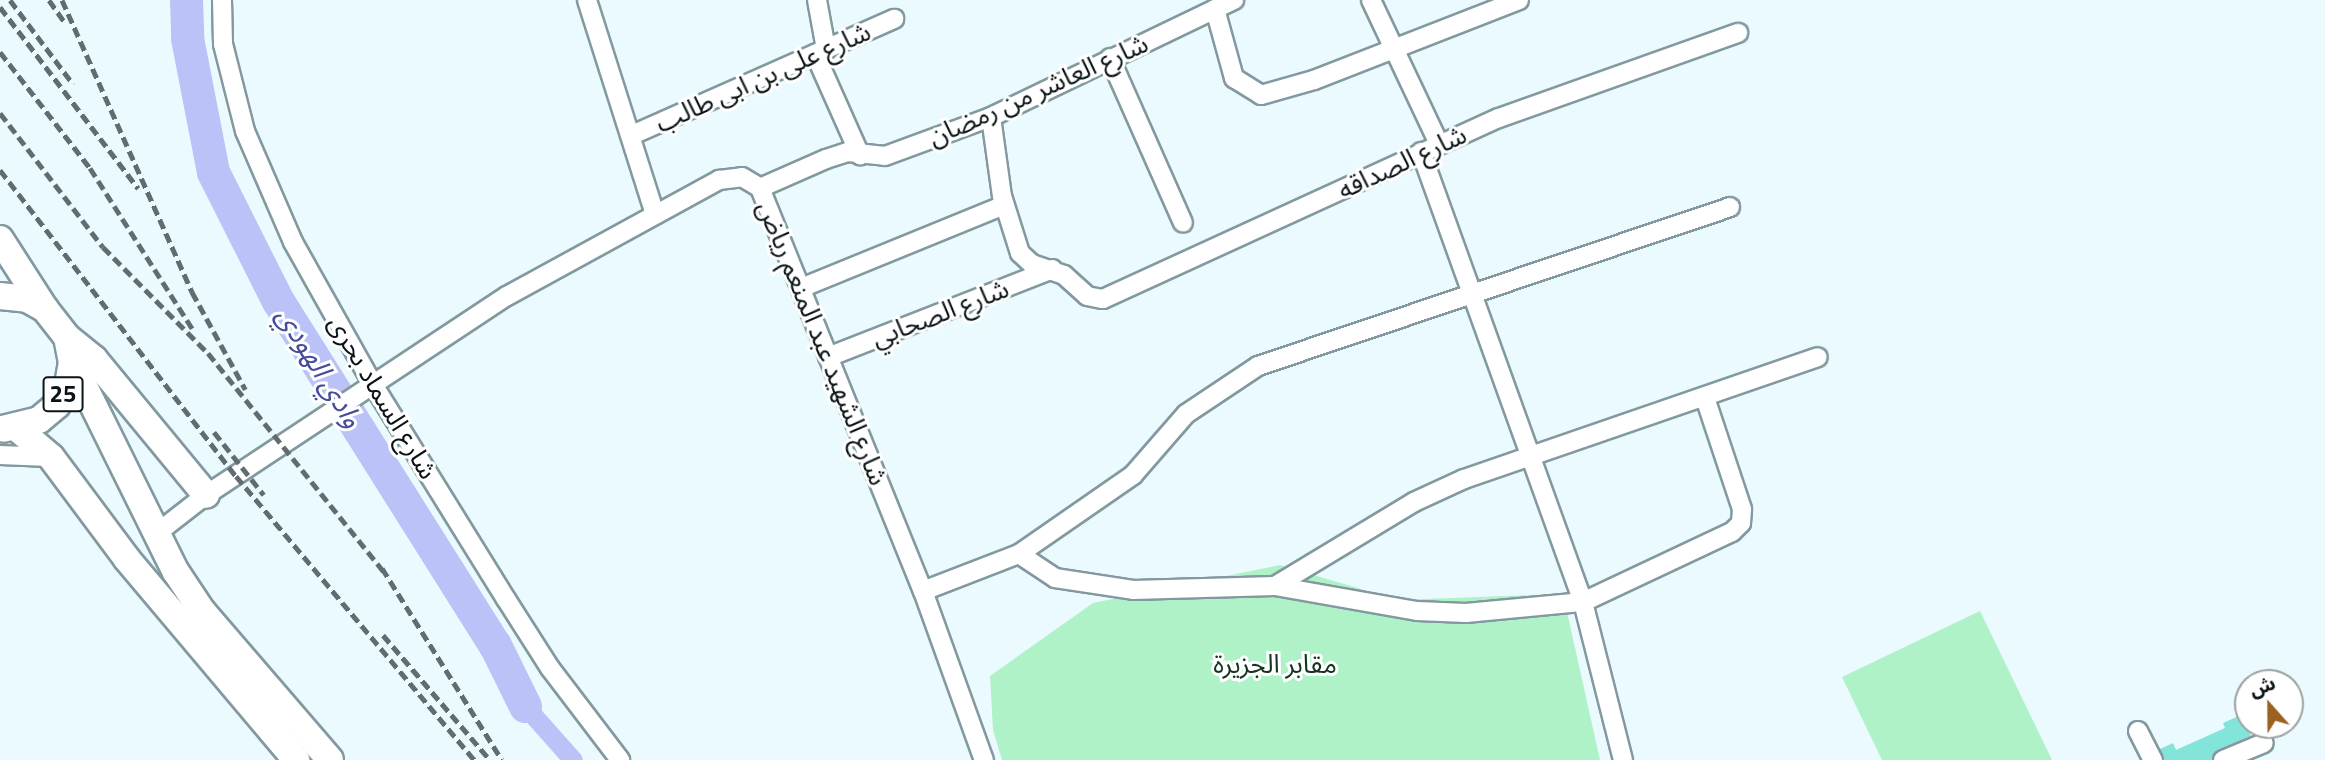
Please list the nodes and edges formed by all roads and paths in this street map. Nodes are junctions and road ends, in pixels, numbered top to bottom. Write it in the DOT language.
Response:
graph roads {
  1 [pos="222,0"];
  2 [pos="587,0"];
  3 [pos="817,0"];
  4 [pos="1234,0"];
  5 [pos="1371,0"];
  6 [pos="1519,0"];
  7 [pos="1215,9"];
  8 [pos="894,19"];
  9 [pos="1738,33"];
  10 [pos="1393,46"];
  11 [pos="821,52"];
  12 [pos="1110,58"];
  13 [pos="991,117"];
  14 [pos="632,135"];
  15 [pos="1439,144"];
  16 [pos="1421,152"];
  17 [pos="860,155"];
  18 [pos="760,188"];
  19 [pos="1004,205"];
  20 [pos="1730,207"];
  21 [pos="655,214"];
  22 [pos="1183,223"];
  23 [pos="0,239"];
  24 [pos="1052,269"];
  25 [pos="801,288"];
  26 [pos="1474,294"];
  27 [pos="0,296"];
  28 [pos="45,309"];
  29 [pos="69,349"];
  30 [pos="828,357"];
  31 [pos="1818,357"];
  32 [pos="372,383"];
  33 [pos="1705,398"];
  34 [pos="9,429"];
  35 [pos="1530,454"];
  36 [pos="0,455"];
  37 [pos="51,457"];
  38 [pos="206,495"];
  39 [pos="157,533"];
  40 [pos="1019,554"];
  41 [pos="1275,586"];
  42 [pos="923,590"];
  43 [pos="1583,602"];
  44 [pos="2138,731"];
  45 [pos="2264,743"];
  46 [pos="291,758"];
  47 [pos="330,760"];
  48 [pos="620,760"];
  49 [pos="984,760"];
  50 [pos="1623,760"];
  51 [pos="2153,760"];
  52 [pos="2223,760"];
  1 -- 32 [label="street, شارع السماد بحرى"];
  2 -- 14 [label="street"];
  3 -- 11 [label="street"];
  4 -- 7 [label="street, شارع العاشر من رمضان"];
  5 -- 10 [label="street"];
  6 -- 10 [label="street"];
  7 -- 10 [label="street"];
  7 -- 12 [label="street, شارع العاشر من رمضان"];
  8 -- 11 [label="street, شارع على بن ابى طالب"];
  9 -- 15 [label="street, شارع الصداقه"];
  10 -- 15 [label="street"];
  11 -- 14 [label="street, شارع على بن ابى طالب"];
  11 -- 17 [label="street"];
  12 -- 13 [label="street, شارع العاشر من رمضان"];
  12 -- 22 [label="street"];
  13 -- 17 [label="street, شارع العاشر من رمضان"];
  13 -- 19 [label="street"];
  14 -- 21 [label="street"];
  15 -- 16 [label="street, شارع الصداقه"];
  16 -- 24 [label="street, شارع الصداقه"];
  16 -- 26 [label="street"];
  17 -- 18 [label="street, شارع العاشر من رمضان"];
  18 -- 21 [label="street, شارع الشهيد عبد المنعم رياض"];
  18 -- 25 [label="street, شارع الشهيد عبد المنعم رياض"];
  19 -- 24 [label="street"];
  19 -- 25 [label="street"];
  20 -- 26 [label="street"];
  21 -- 32 [label="street, شارع الشهيد عبد المنعم رياض"];
  23 -- 28 [label="highway, 25"];
  24 -- 30 [label="street, شارع الصحابي"];
  25 -- 30 [label="street, شارع الشهيد عبد المنعم رياض"];
  26 -- 35 [label="street"];
  26 -- 40 [label="street"];
  27 -- 28 [label="highway"];
  28 -- 29 [label="highway, 25"];
  29 -- 34 [label="highway, 25"];
  29 -- 38 [label="highway"];
  29 -- 39 [label="highway"];
  30 -- 42 [label="street, شارع الشهيد عبد المنعم رياض"];
  31 -- 33 [label="street"];
  32 -- 38 [label="street, شارع الشهيد عبد المنعم رياض"];
  32 -- 48 [label="street, شارع السماد بحرى"];
  33 -- 35 [label="street"];
  33 -- 43 [label="street"];
  34 -- 37 [label="highway"];
  35 -- 41 [label="street"];
  35 -- 43 [label="street"];
  36 -- 37 [label="street"];
  37 -- 46 [label="highway"];
  38 -- 39 [label="street, شارع الشهيد عبد المنعم رياض"];
  39 -- 47 [label="highway"];
  40 -- 41 [label="street"];
  40 -- 42 [label="street"];
  41 -- 43 [label="street"];
  42 -- 49 [label="street, شارع الشهيد عبد المنعم رياض"];
  43 -- 50 [label="street"];
  44 -- 51 [label="street"];
  45 -- 52 [label="street"];
}
